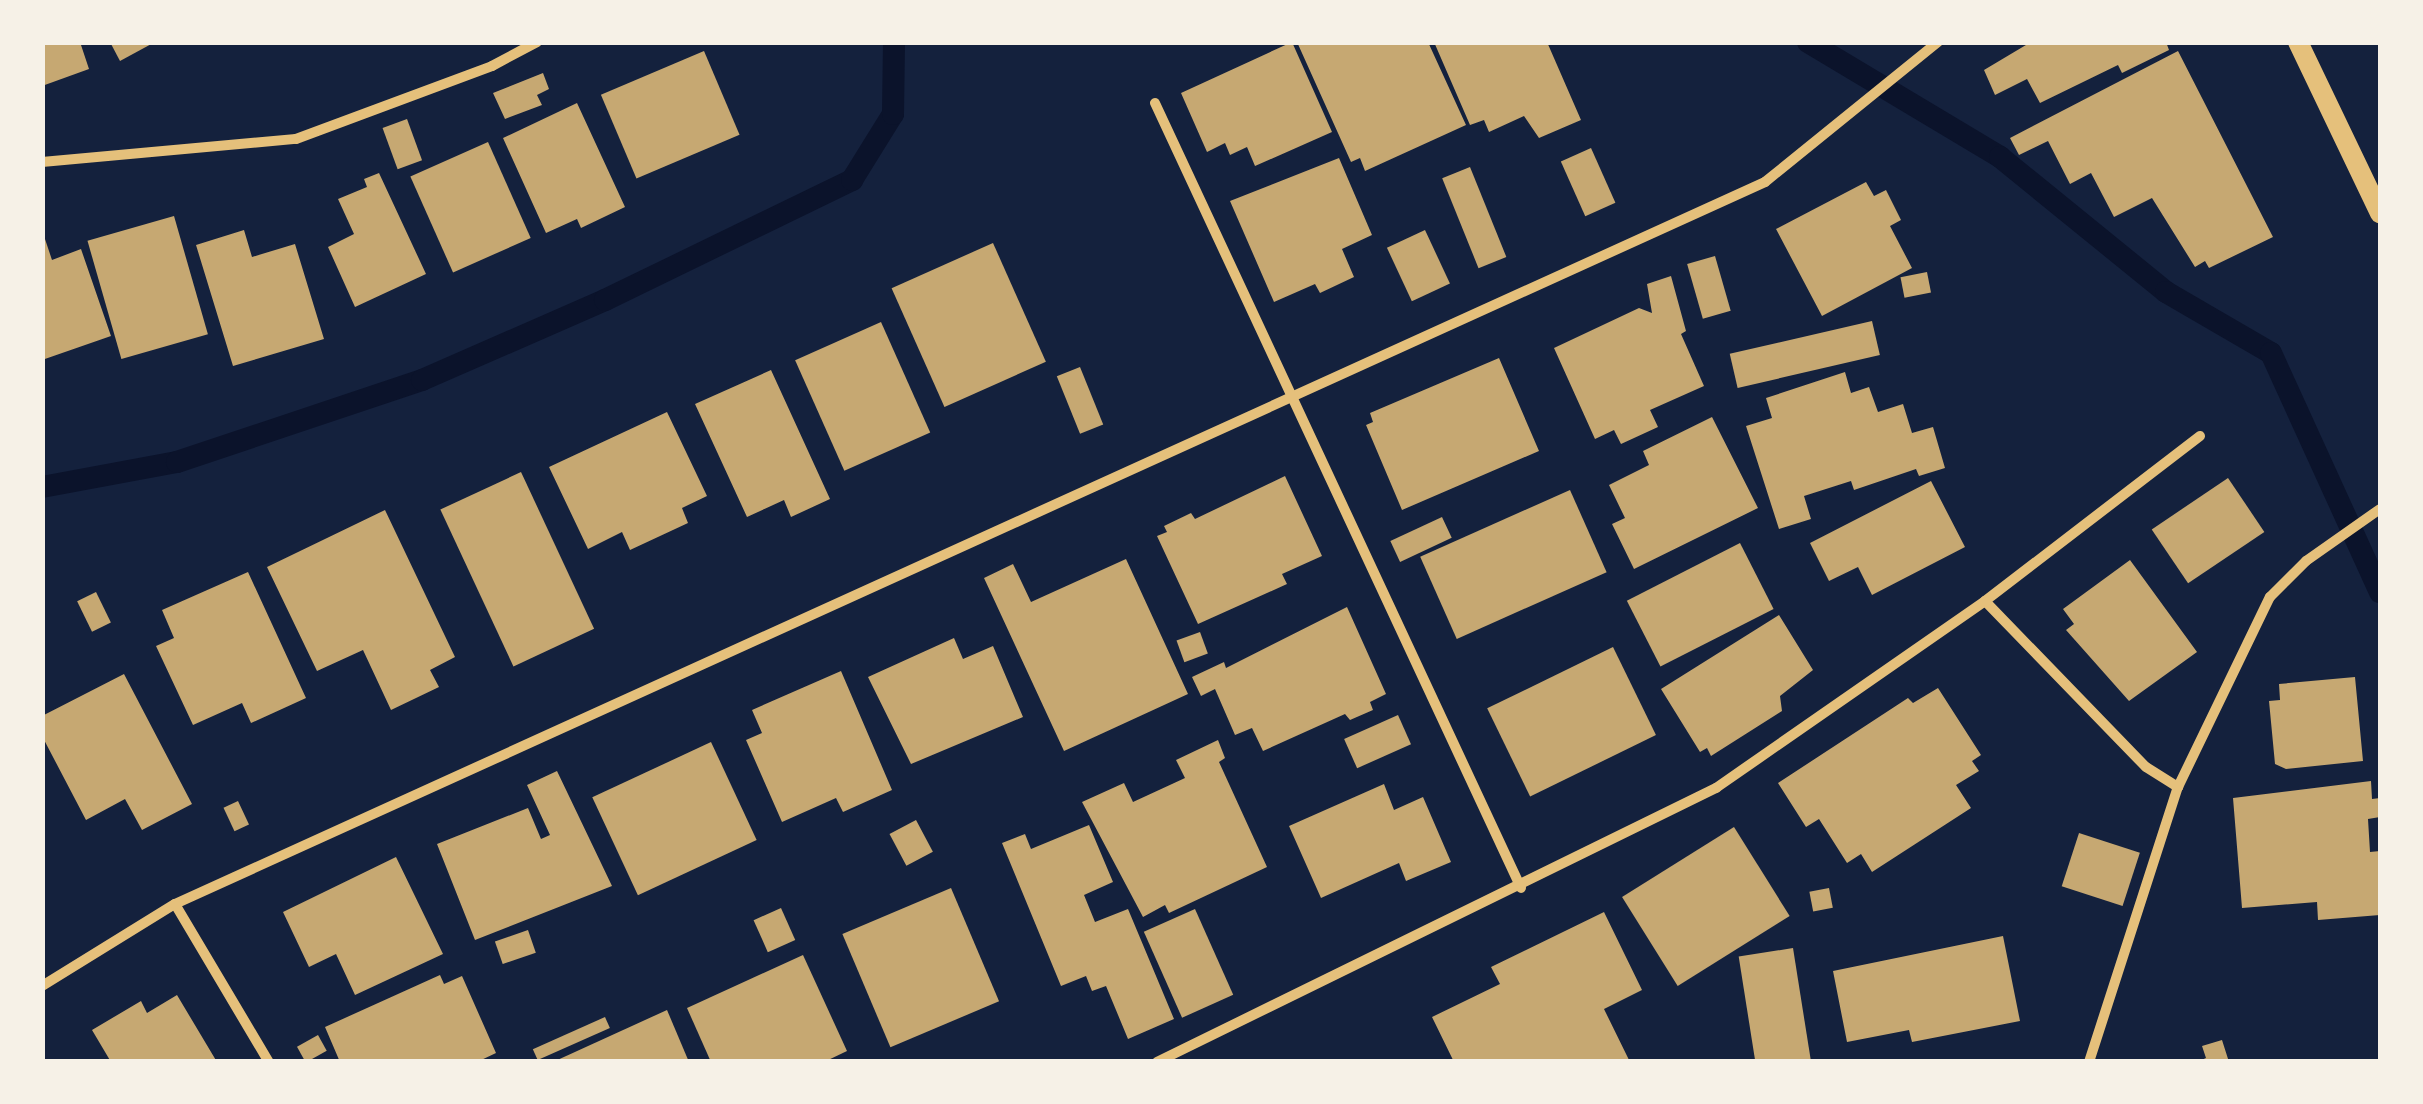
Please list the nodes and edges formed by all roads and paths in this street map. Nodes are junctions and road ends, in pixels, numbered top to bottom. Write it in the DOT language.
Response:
graph roads {
  1 [pos="536,42"];
  2 [pos="1938,42"];
  3 [pos="2298,42"];
  4 [pos="1156,104"];
  5 [pos="42,162"];
  6 [pos="2380,213"];
  7 [pos="1292,395"];
  8 [pos="2200,436"];
  9 [pos="2380,508"];
  10 [pos="1985,601"];
  11 [pos="2178,786"];
  12 [pos="1521,888"];
  13 [pos="175,904"];
  14 [pos="42,986"];
  15 [pos="269,1062"];
  16 [pos="1157,1062"];
  17 [pos="2089,1062"];
  1 -- 5 [label="street"];
  2 -- 7 [label="street"];
  3 -- 6 [label="main road"];
  4 -- 7 [label="street"];
  7 -- 12 [label="street"];
  7 -- 13 [label="street"];
  8 -- 10 [label="street"];
  9 -- 11 [label="street"];
  10 -- 11 [label="street"];
  10 -- 12 [label="street"];
  11 -- 17 [label="street"];
  12 -- 16 [label="street"];
  13 -- 14 [label="street"];
  13 -- 15 [label="street"];
}
